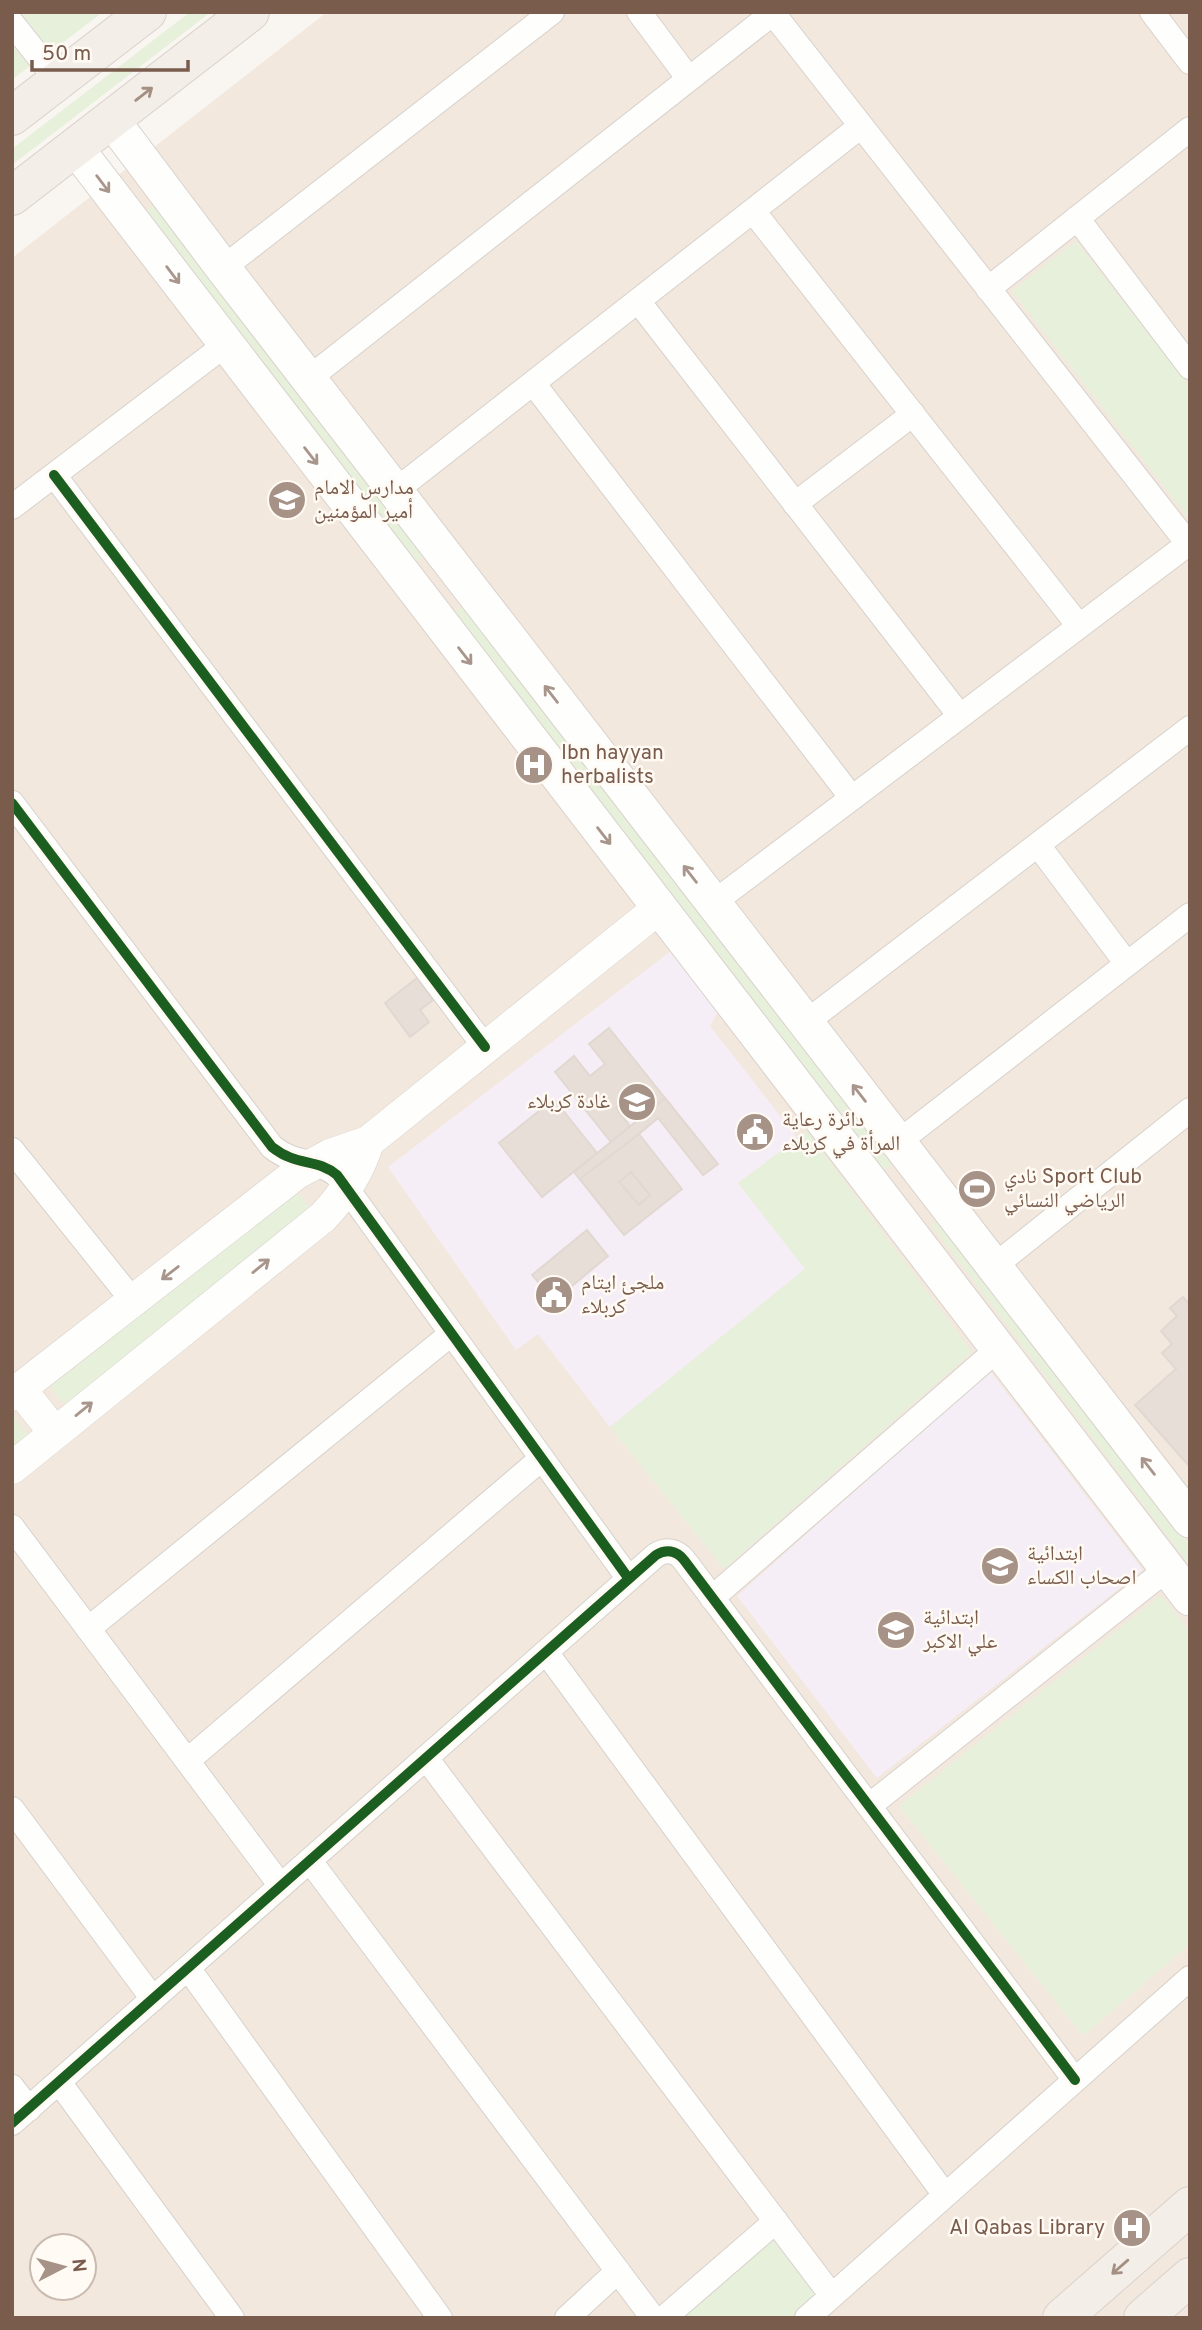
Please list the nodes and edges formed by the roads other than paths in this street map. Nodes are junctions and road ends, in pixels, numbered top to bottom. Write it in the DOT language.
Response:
graph roads {
  1 [pos="147,12"];
  2 [pos="250,12"];
  3 [pos="552,12"];
  4 [pos="639,12"];
  5 [pos="1152,12"];
  6 [pos="772,13"];
  7 [pos="12,23"];
  8 [pos="1190,62"];
  9 [pos="689,79"];
  10 [pos="58,81"];
  11 [pos="12,116"];
  12 [pos="111,119"];
  13 [pos="861,126"];
  14 [pos="1190,129"];
  15 [pos="75,147"];
  16 [pos="12,196"];
  17 [pos="169,198"];
  18 [pos="753,211"];
  19 [pos="1077,218"];
  20 [pos="131,221"];
  21 [pos="223,268"];
  22 [pos="988,289"];
  23 [pos="638,301"];
  24 [pos="226,345"];
  25 [pos="1190,367"];
  26 [pos="308,379"];
  27 [pos="533,383"];
  28 [pos="913,414"];
  29 [pos="54,475"];
  30 [pos="395,491"];
  31 [pos="795,504"];
  32 [pos="12,507"];
  33 [pos="1189,545"];
  34 [pos="440,550"];
  35 [pos="403,576"];
  36 [pos="472,591"];
  37 [pos="436,619"];
  38 [pos="1079,626"];
  39 [pos="960,716"];
  40 [pos="1190,729"];
  41 [pos="852,798"];
  42 [pos="12,803"];
  43 [pos="1038,845"];
  44 [pos="713,903"];
  45 [pos="659,908"];
  46 [pos="1190,915"];
  47 [pos="1127,964"];
  48 [pos="805,1023"];
  49 [pos="485,1047"];
  50 [pos="1190,1110"];
  51 [pos="368,1142"];
  52 [pos="902,1149"];
  53 [pos="12,1150"];
  54 [pos="313,1164"];
  55 [pos="873,1187"];
  56 [pos="347,1188"];
  57 [pos="942,1202"];
  58 [pos="904,1227"];
  59 [pos="993,1266"];
  60 [pos="133,1301"];
  61 [pos="451,1334"];
  62 [pos="998,1349"];
  63 [pos="16,1392"];
  64 [pos="55,1433"];
  65 [pos="541,1459"];
  66 [pos="12,1468"];
  67 [pos="1190,1520"];
  68 [pos="12,1527"];
  69 [pos="1167,1569"];
  70 [pos="629,1579"];
  71 [pos="712,1598"];
  72 [pos="1190,1598"];
  73 [pos="88,1629"];
  74 [pos="546,1653"];
  75 [pos="426,1758"];
  76 [pos="187,1761"];
  77 [pos="869,1806"];
  78 [pos="12,1809"];
  79 [pos="310,1861"];
  80 [pos="281,1886"];
  81 [pos="188,1968"];
  82 [pos="1190,1978"];
  83 [pos="153,1999"];
  84 [pos="1075,2080"];
  85 [pos="59,2082"];
  86 [pos="12,2087"];
  87 [pos="20,2116"];
  88 [pos="945,2195"];
  89 [pos="1190,2206"];
  90 [pos="776,2221"];
  91 [pos="618,2272"];
  92 [pos="1190,2277"];
  93 [pos="832,2296"];
  94 [pos="232,2318"];
  95 [pos="440,2318"];
  96 [pos="567,2318"];
  97 [pos="653,2318"];
  98 [pos="664,2318"];
  99 [pos="807,2318"];
  100 [pos="1062,2318"];
  101 [pos="1143,2318"];
  1 -- 10 [label="main road"];
  12 -- 2 [label="main road, one-way"];
  3 -- 21 [label="street"];
  4 -- 9 [label="street"];
  5 -- 8 [label="street"];
  6 -- 9 [label="street"];
  6 -- 13 [label="street"];
  7 -- 10 [label="street"];
  9 -- 26 [label="street"];
  10 -- 11 [label="main road"];
  12 -- 15 [label="main road"];
  12 -- 17 [label="main road"];
  13 -- 18 [label="street"];
  13 -- 22 [label="street"];
  14 -- 19 [label="street"];
  15 -- 16 [label="main road"];
  15 -- 20 [label="main road, one-way"];
  17 -- 20 [label="main road"];
  17 -- 21 [label="main road"];
  18 -- 23 [label="street"];
  18 -- 28 [label="street"];
  19 -- 22 [label="street"];
  19 -- 25 [label="street"];
  20 -- 24 [label="main road, one-way"];
  21 -- 26 [label="main road"];
  22 -- 33 [label="street"];
  23 -- 27 [label="street"];
  23 -- 31 [label="street"];
  24 -- 29 [label="street"];
  24 -- 35 [label="main road, one-way"];
  26 -- 30 [label="main road"];
  27 -- 30 [label="street"];
  27 -- 41 [label="street"];
  28 -- 31 [label="street"];
  28 -- 38 [label="street"];
  29 -- 32 [label="street"];
  29 -- 49 [label="street"];
  30 -- 34 [label="main road"];
  31 -- 39 [label="street"];
  33 -- 38 [label="street"];
  34 -- 35 [label="main road"];
  34 -- 36 [label="main road"];
  35 -- 37 [label="main road"];
  36 -- 37 [label="main road"];
  44 -- 36 [label="main road, one-way"];
  37 -- 45 [label="main road, one-way"];
  38 -- 39 [label="street"];
  39 -- 41 [label="street"];
  40 -- 43 [label="street"];
  41 -- 44 [label="street"];
  42 -- 54 [label="street"];
  43 -- 47 [label="street"];
  43 -- 48 [label="street"];
  44 -- 48 [label="main road"];
  45 -- 49 [label="street"];
  45 -- 55 [label="main road"];
  46 -- 47 [label="street"];
  47 -- 52 [label="street"];
  52 -- 48 [label="main road, one-way"];
  49 -- 51 [label="street"];
  50 -- 59 [label="street"];
  51 -- 54 [label="street"];
  51 -- 56 [label="street"];
  52 -- 55 [label="main road"];
  52 -- 57 [label="main road"];
  53 -- 60 [label="street"];
  54 -- 56 [label="street"];
  54 -- 60 [label="street, one-way"];
  55 -- 58 [label="main road"];
  56 -- 61 [label="street"];
  64 -- 56 [label="street, one-way"];
  57 -- 58 [label="main road"];
  57 -- 59 [label="main road"];
  58 -- 62 [label="main road"];
  67 -- 59 [label="main road, one-way"];
  60 -- 63 [label="street"];
  61 -- 65 [label="street"];
  61 -- 73 [label="street"];
  62 -- 69 [label="main road"];
  62 -- 71 [label="street"];
  63 -- 64 [label="street"];
  64 -- 66 [label="street"];
  65 -- 70 [label="street"];
  65 -- 76 [label="street"];
  68 -- 73 [label="street"];
  69 -- 72 [label="main road"];
  69 -- 77 [label="street"];
  70 -- 71 [label="street"];
  70 -- 74 [label="street"];
  71 -- 77 [label="street"];
  73 -- 76 [label="street"];
  74 -- 75 [label="street"];
  74 -- 88 [label="street"];
  75 -- 79 [label="street"];
  75 -- 90 [label="street"];
  76 -- 80 [label="street"];
  77 -- 84 [label="street"];
  78 -- 83 [label="street"];
  79 -- 80 [label="street"];
  79 -- 91 [label="street"];
  80 -- 81 [label="street"];
  81 -- 83 [label="street"];
  81 -- 95 [label="street"];
  82 -- 84 [label="street"];
  83 -- 85 [label="street"];
  84 -- 88 [label="street"];
  85 -- 87 [label="street"];
  85 -- 94 [label="street"];
  86 -- 87 [label="street"];
  88 -- 93 [label="street"];
  89 -- 100 [label="main road, one-way"];
  90 -- 93 [label="street"];
  90 -- 98 [label="street"];
  91 -- 96 [label="street"];
  91 -- 97 [label="street"];
  92 -- 101 [label="main road"];
  93 -- 99 [label="street"];
}
